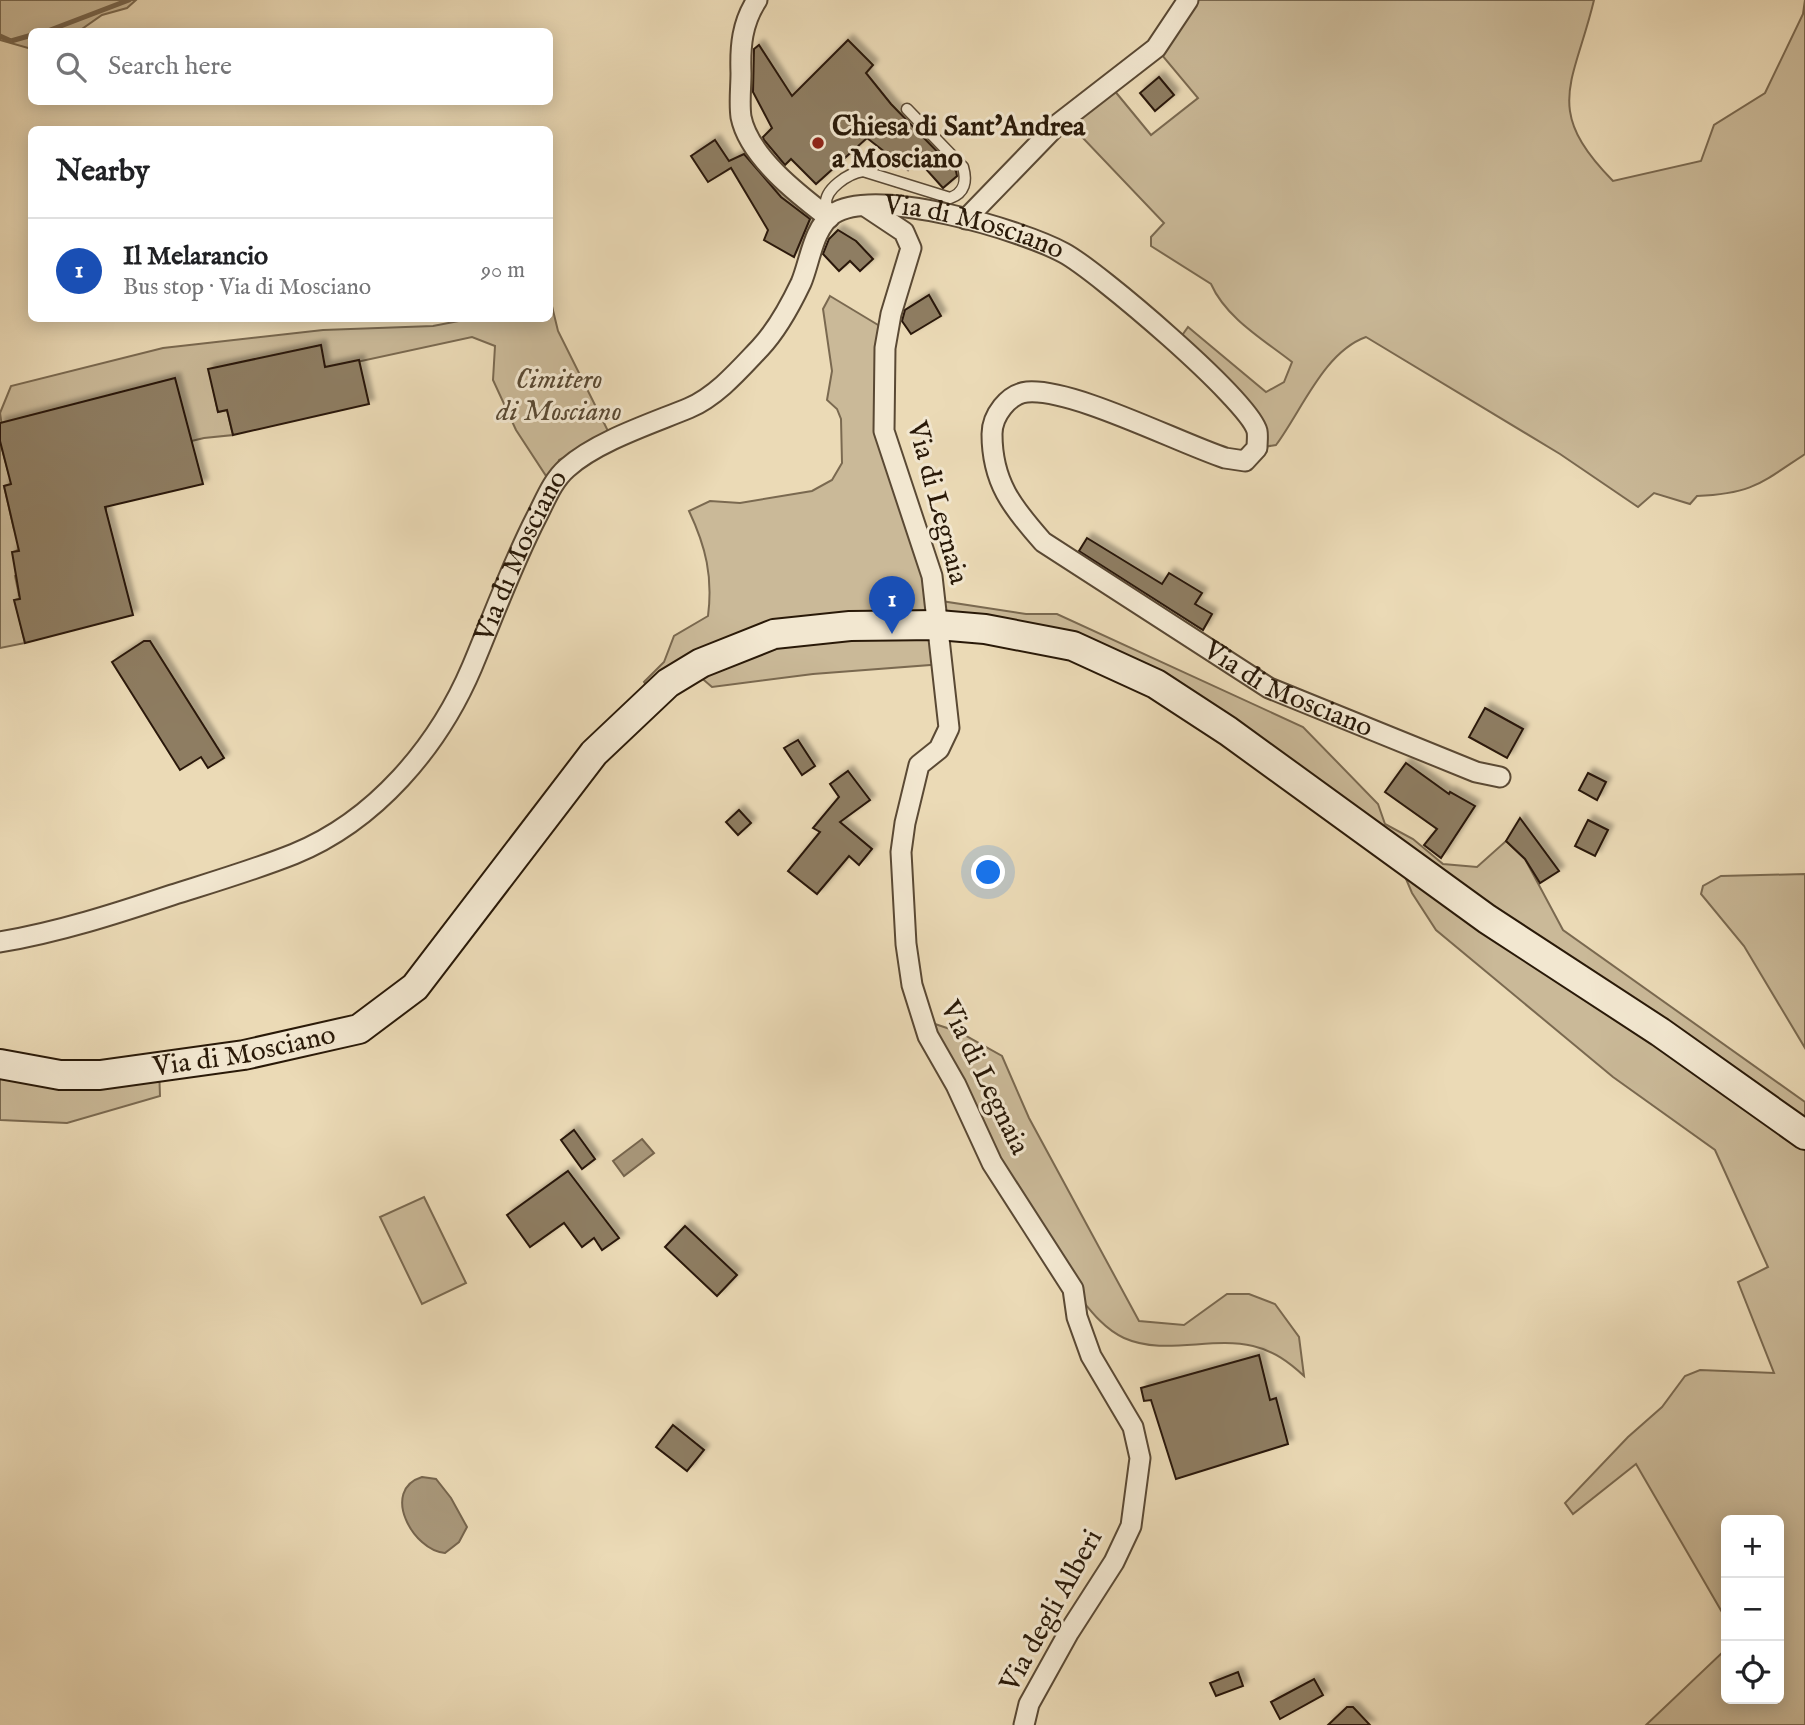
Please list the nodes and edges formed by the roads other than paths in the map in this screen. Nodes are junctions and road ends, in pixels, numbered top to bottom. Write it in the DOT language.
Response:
graph roads {
  1 [pos="757,0"];
  2 [pos="1188,0"];
  3 [pos="907,109"];
  4 [pos="865,206"];
  5 [pos="832,216"];
  6 [pos="966,219"];
  7 [pos="938,625"];
  8 [pos="1500,777"];
  9 [pos="0,943"];
  10 [pos="0,1064"];
  11 [pos="1805,1135"];
  12 [pos="1073,1289"];
  13 [pos="1024,1725"];
  1 -- 5 [label="street"];
  2 -- 6 [label="street"];
  3 -- 5 [label="lane"];
  4 -- 5 [label="street, Via di Mosciano"];
  4 -- 6 [label="street, Via di Mosciano"];
  4 -- 7 [label="street, Via di Legnaia"];
  5 -- 9 [label="street, Via di Mosciano"];
  6 -- 8 [label="street, Via di Mosciano"];
  7 -- 10 [label="main road, Via di Mosciano"];
  7 -- 11 [label="main road, Via di Mosciano"];
  7 -- 12 [label="street, Via di Legnaia"];
  12 -- 13 [label="street, Via degli Alberi"];
}
